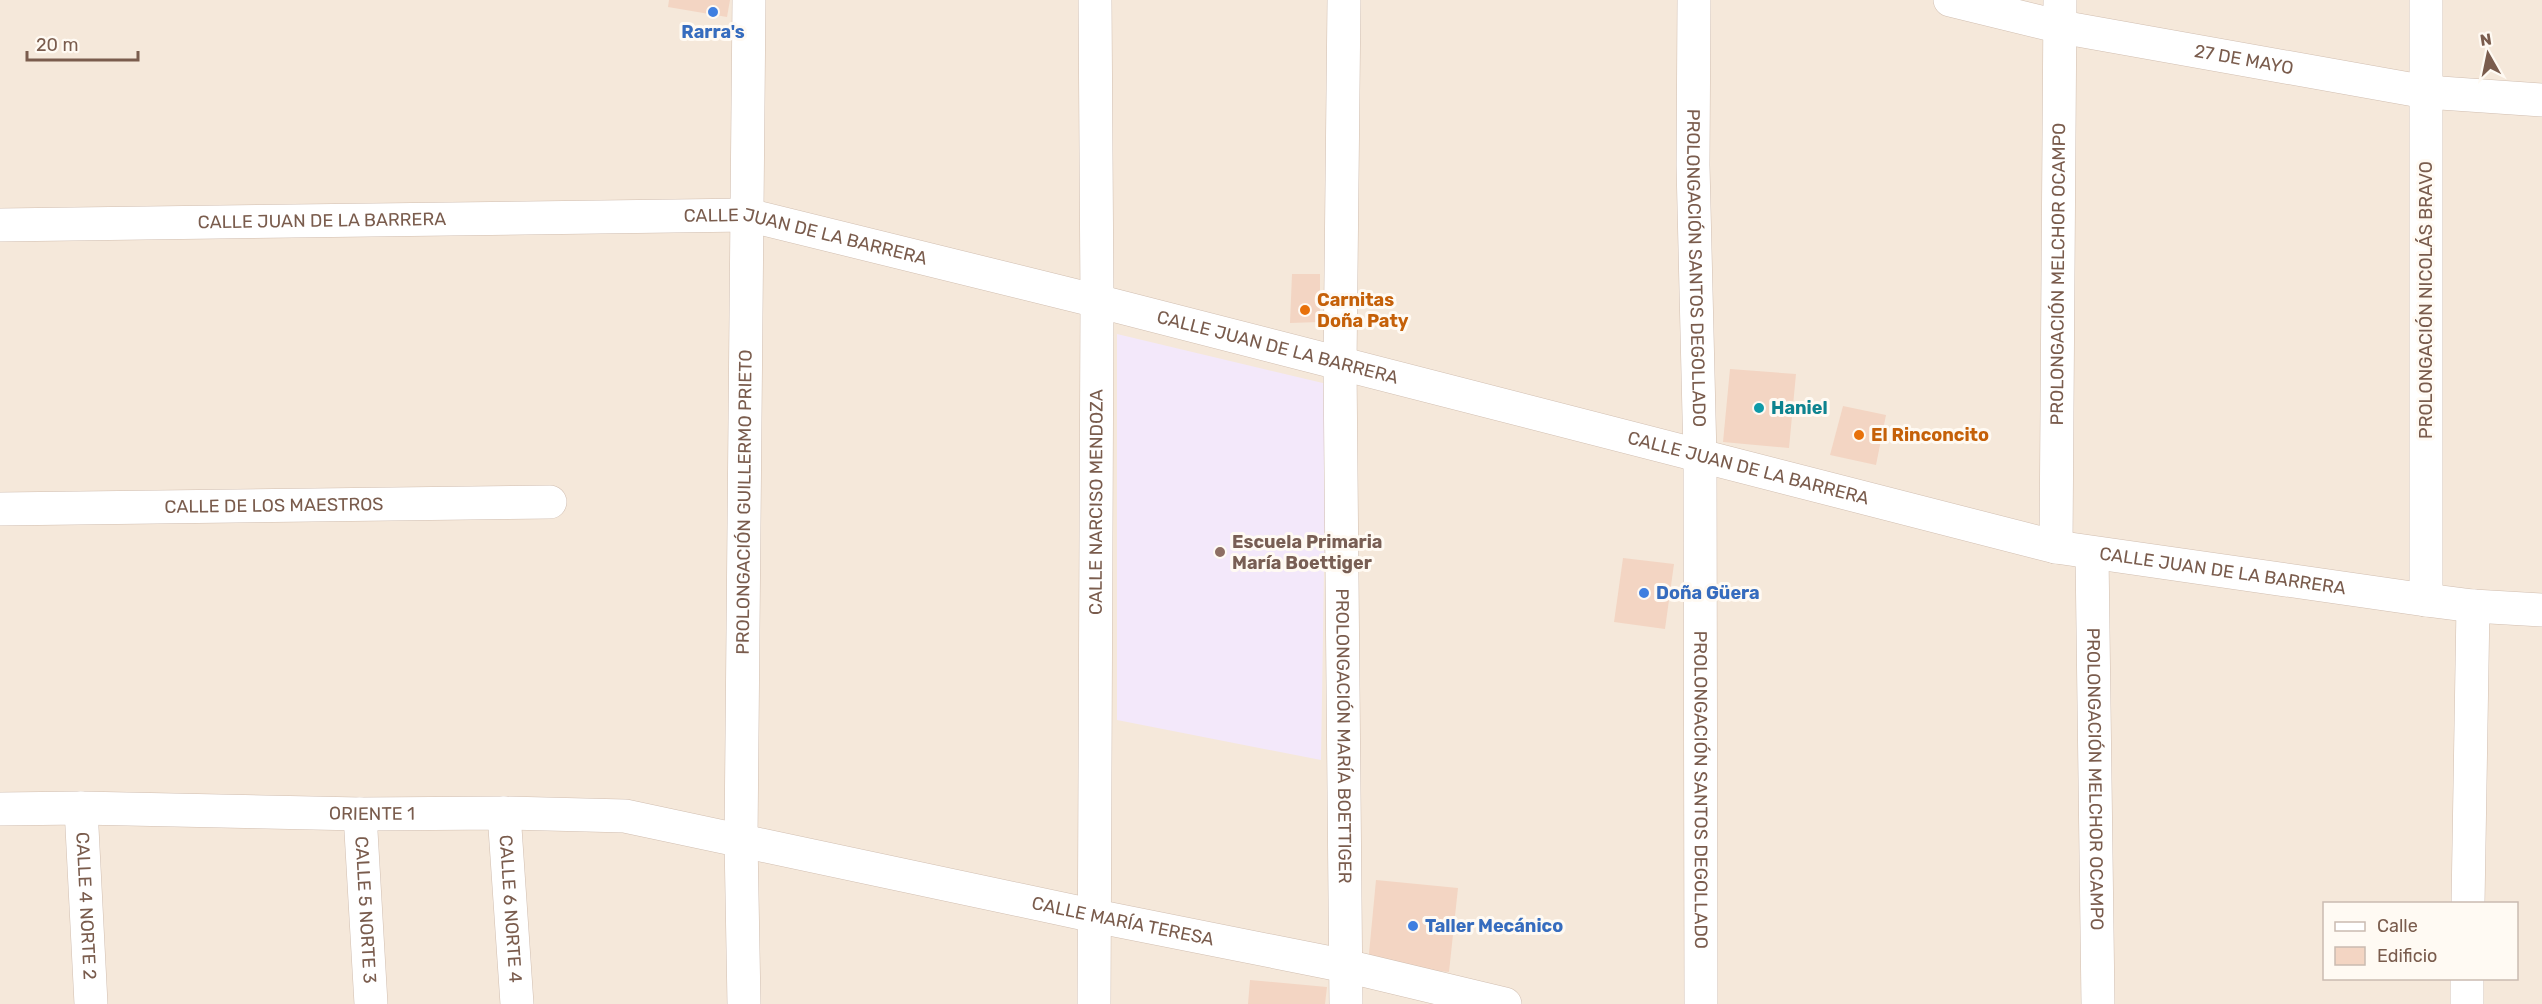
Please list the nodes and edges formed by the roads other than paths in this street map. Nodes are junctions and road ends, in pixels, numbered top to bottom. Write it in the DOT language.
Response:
graph roads {
  1 [pos="749,0"];
  2 [pos="1095,0"];
  3 [pos="1344,0"];
  4 [pos="1694,0"];
  5 [pos="1950,0"];
  6 [pos="2426,0"];
  7 [pos="2061,13"];
  8 [pos="2426,92"];
  9 [pos="2542,100"];
  10 [pos="748,215"];
  11 [pos="0,225"];
  12 [pos="1098,301"];
  13 [pos="1340,365"];
  14 [pos="1700,457"];
  15 [pos="550,502"];
  16 [pos="0,509"];
  17 [pos="2056,547"];
  18 [pos="2092,554"];
  19 [pos="2426,600"];
  20 [pos="2473,606"];
  21 [pos="2542,610"];
  22 [pos="81,808"];
  23 [pos="0,809"];
  24 [pos="504,813"];
  25 [pos="360,814"];
  26 [pos="741,840"];
  27 [pos="2468,902"];
  28 [pos="1095,916"];
  29 [pos="1346,966"];
  30 [pos="2467,980"];
  31 [pos="91,1004"];
  32 [pos="371,1004"];
  33 [pos="518,1004"];
  34 [pos="744,1004"];
  35 [pos="1094,1004"];
  36 [pos="1346,1004"];
  37 [pos="1505,1004"];
  38 [pos="1701,1004"];
  39 [pos="2098,1004"];
  40 [pos="2467,1004"];
  1 -- 10 [label="street, PROLONGACIÓN GUILLERMO PRIETO"];
  2 -- 12 [label="street, CALLE NARCISO MENDOZA"];
  3 -- 13 [label="street, PROLONGACIÓN MARÍA BOETTIGER"];
  4 -- 14 [label="street, PROLONGACIÓN SANTOS DEGOLLADO"];
  5 -- 7 [label="street, 27 DE MAYO"];
  6 -- 8 [label="street, PROLONGACIÓN NICOLÁS BRAVO"];
  7 -- 8 [label="street, 27 DE MAYO"];
  7 -- 17 [label="street, PROLONGACIÓN MELCHOR OCAMPO"];
  8 -- 9 [label="street, 27 DE MAYO"];
  8 -- 19 [label="street, PROLONGACIÓN NICOLÁS BRAVO"];
  10 -- 11 [label="street, CALLE JUAN DE LA BARRERA"];
  10 -- 12 [label="street, CALLE JUAN DE LA BARRERA"];
  10 -- 26 [label="street, PROLONGACIÓN GUILLERMO PRIETO"];
  12 -- 13 [label="street, CALLE JUAN DE LA BARRERA"];
  12 -- 28 [label="street, CALLE NARCISO MENDOZA"];
  13 -- 14 [label="street, CALLE JUAN DE LA BARRERA"];
  13 -- 29 [label="street, PROLONGACIÓN MARÍA BOETTIGER"];
  14 -- 17 [label="street, CALLE JUAN DE LA BARRERA"];
  14 -- 38 [label="street, PROLONGACIÓN SANTOS DEGOLLADO"];
  15 -- 16 [label="street, CALLE DE LOS MAESTROS"];
  17 -- 18 [label="street, CALLE JUAN DE LA BARRERA"];
  18 -- 19 [label="street, CALLE JUAN DE LA BARRERA"];
  18 -- 39 [label="street, PROLONGACIÓN MELCHOR OCAMPO"];
  19 -- 20 [label="street, CALLE JUAN DE LA BARRERA"];
  20 -- 21 [label="street, CALLE JUAN DE LA BARRERA"];
  20 -- 27 [label="street"];
  22 -- 23 [label="street, ORIENTE 1"];
  22 -- 25 [label="street, ORIENTE 1"];
  22 -- 31 [label="street, CALLE 4 NORTE 2"];
  24 -- 25 [label="street, ORIENTE 1"];
  24 -- 26 [label="street, ORIENTE 1"];
  24 -- 33 [label="street, CALLE 6 NORTE 4"];
  25 -- 32 [label="street, CALLE 5 NORTE 3"];
  26 -- 28 [label="street, CALLE MARÍA TERESA"];
  26 -- 34 [label="street, PROLONGACIÓN GUILLERMO PRIETO"];
  28 -- 29 [label="street, CALLE MARÍA TERESA"];
  28 -- 35 [label="street, CALLE NARCISO MENDOZA"];
  29 -- 36 [label="street, PROLONGACIÓN MARÍA BOETTIGER"];
  29 -- 37 [label="street, CALLE MARÍA TERESA"];
  30 -- 40 [label="street"];
}
